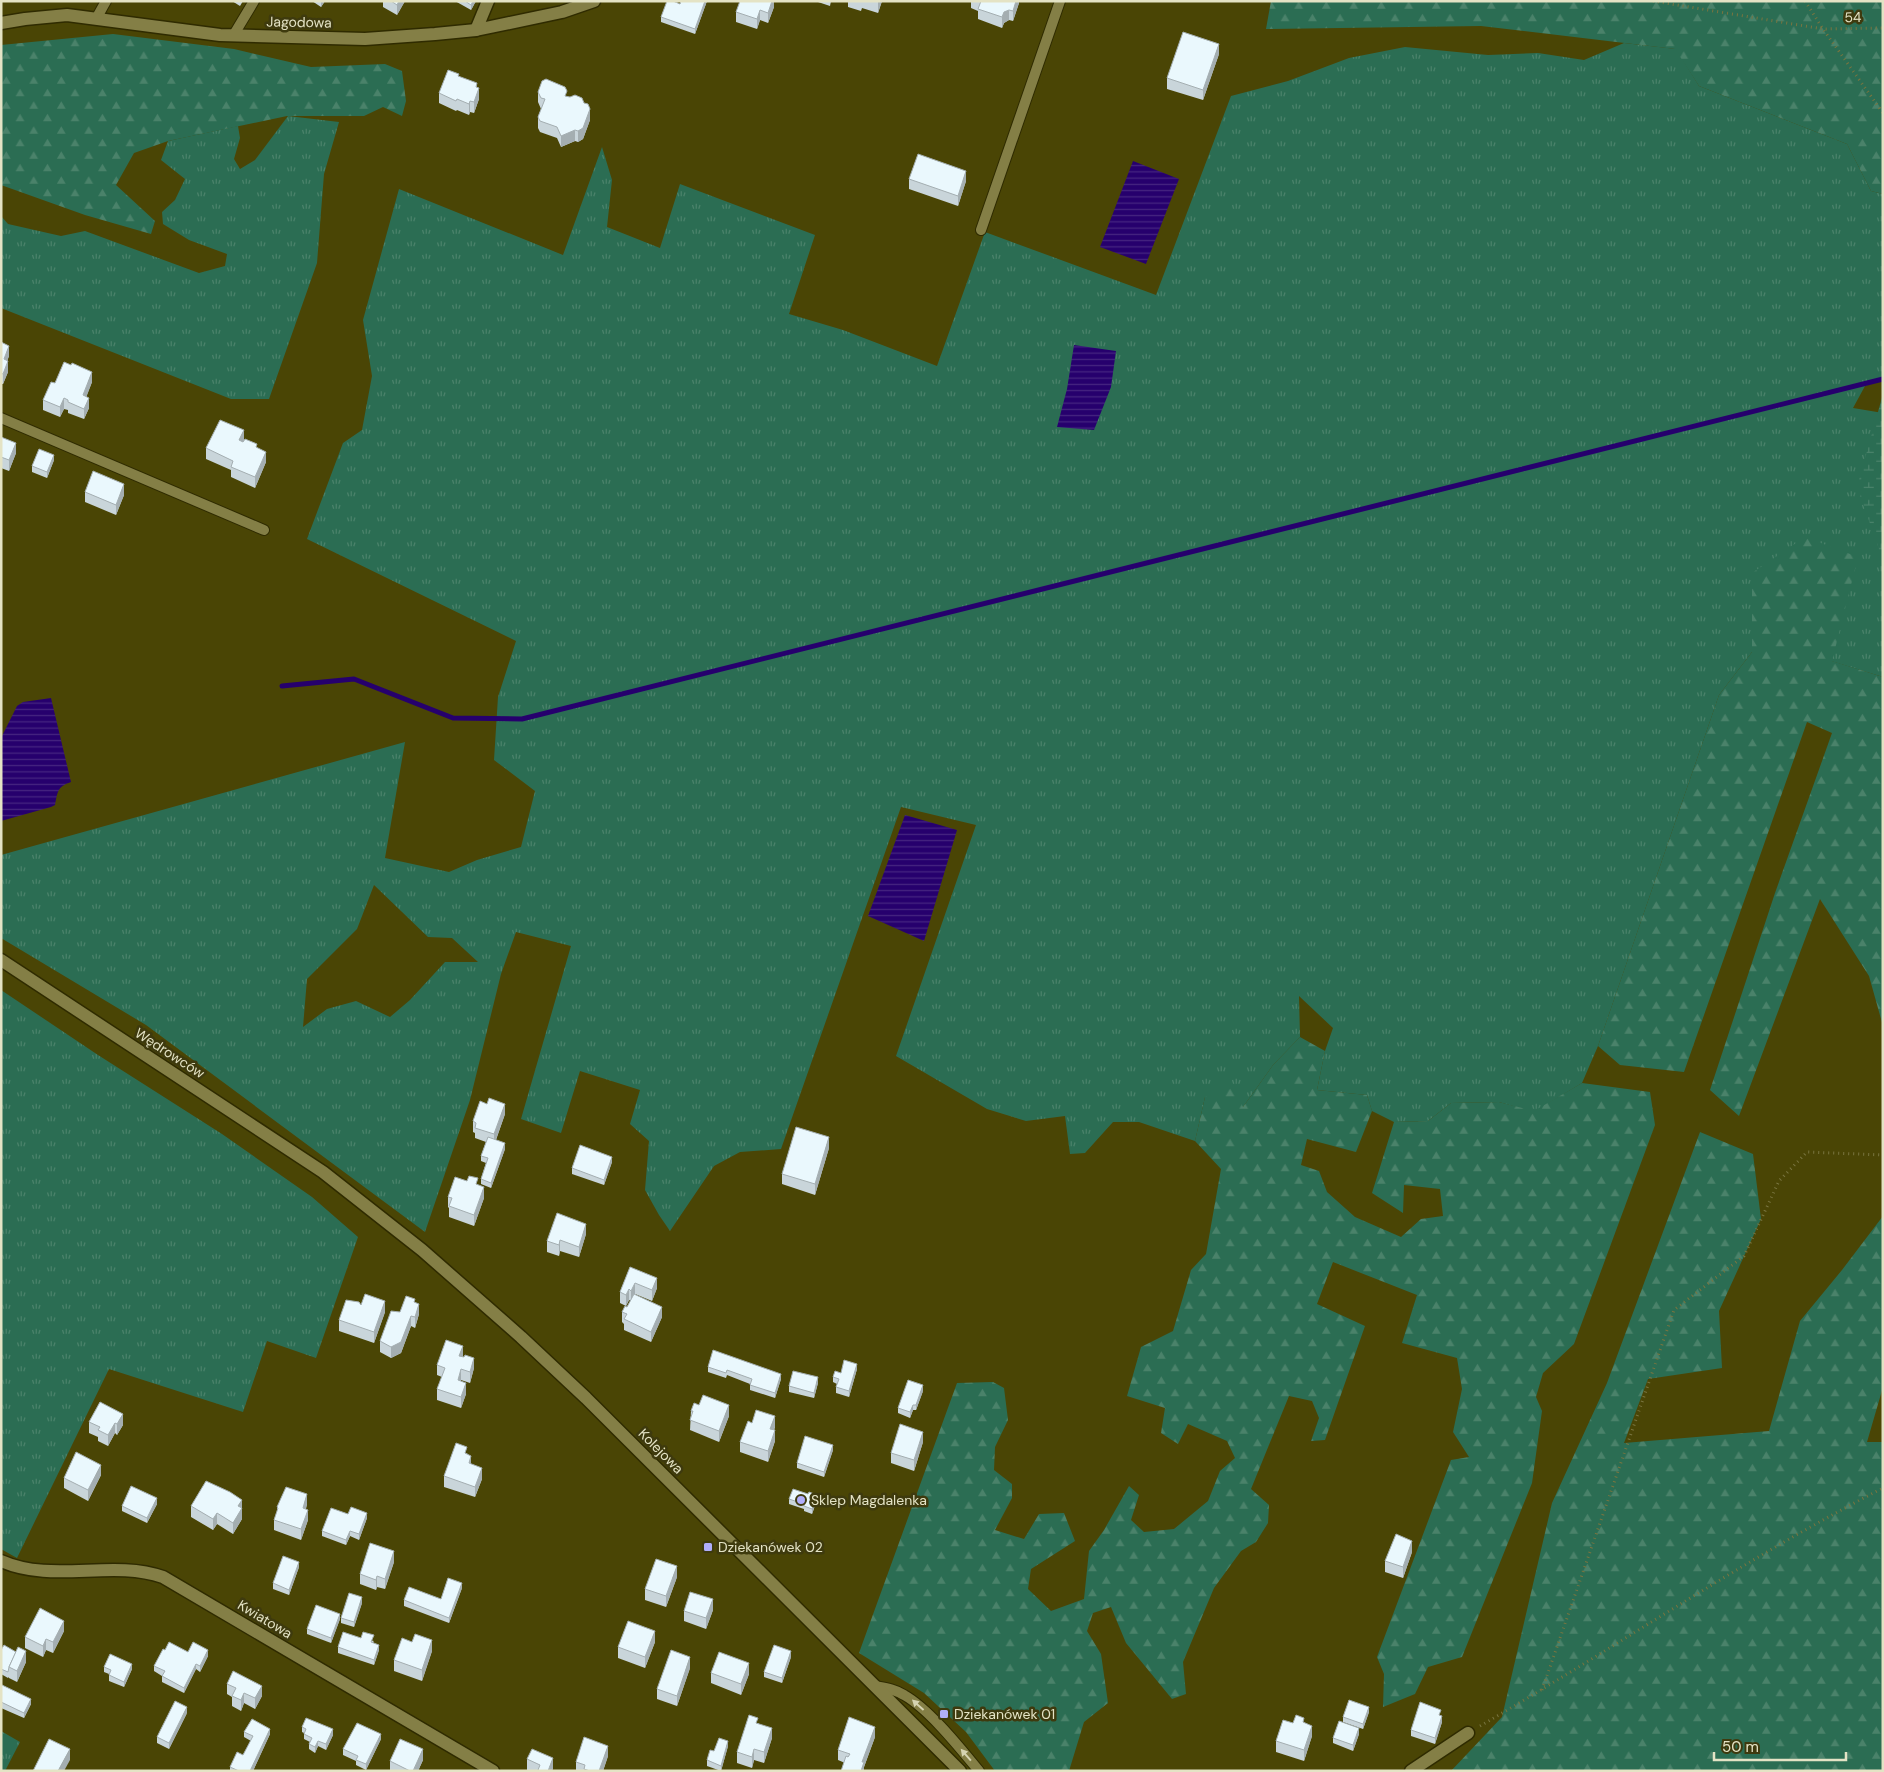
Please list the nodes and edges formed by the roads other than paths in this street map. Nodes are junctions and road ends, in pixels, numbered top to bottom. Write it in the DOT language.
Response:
graph roads {
  1 [pos="106,1"];
  2 [pos="254,1"];
  3 [pos="488,1"];
  4 [pos="594,1"];
  5 [pos="1060,1"];
  6 [pos="96,19"];
  7 [pos="1,23"];
  8 [pos="476,30"];
  9 [pos="233,36"];
  10 [pos="981,230"];
  11 [pos="1,418"];
  12 [pos="264,530"];
  13 [pos="1,960"];
  14 [pos="323,1172"];
  15 [pos="1,1561"];
  16 [pos="874,1686"];
  17 [pos="1468,1733"];
  18 [pos="493,1771"];
  19 [pos="960,1771"];
  20 [pos="979,1771"];
  21 [pos="1411,1771"];
  1 -- 6 [label="lane"];
  2 -- 9 [label="lane"];
  3 -- 8 [label="street"];
  4 -- 8 [label="street, Jagodowa"];
  5 -- 10 [label="lane"];
  6 -- 7 [label="street, Jagodowa"];
  6 -- 9 [label="street, Jagodowa"];
  8 -- 9 [label="street, Jagodowa"];
  11 -- 12 [label="lane"];
  13 -- 14 [label="street, Wędrowców"];
  14 -- 16 [label="street, Kolejowa"];
  15 -- 18 [label="street, Kwiatowa"];
  16 -- 19 [label="street, Kolejowa"];
  20 -- 16 [label="lane, one-way"];
  17 -- 21 [label="street"];
}
